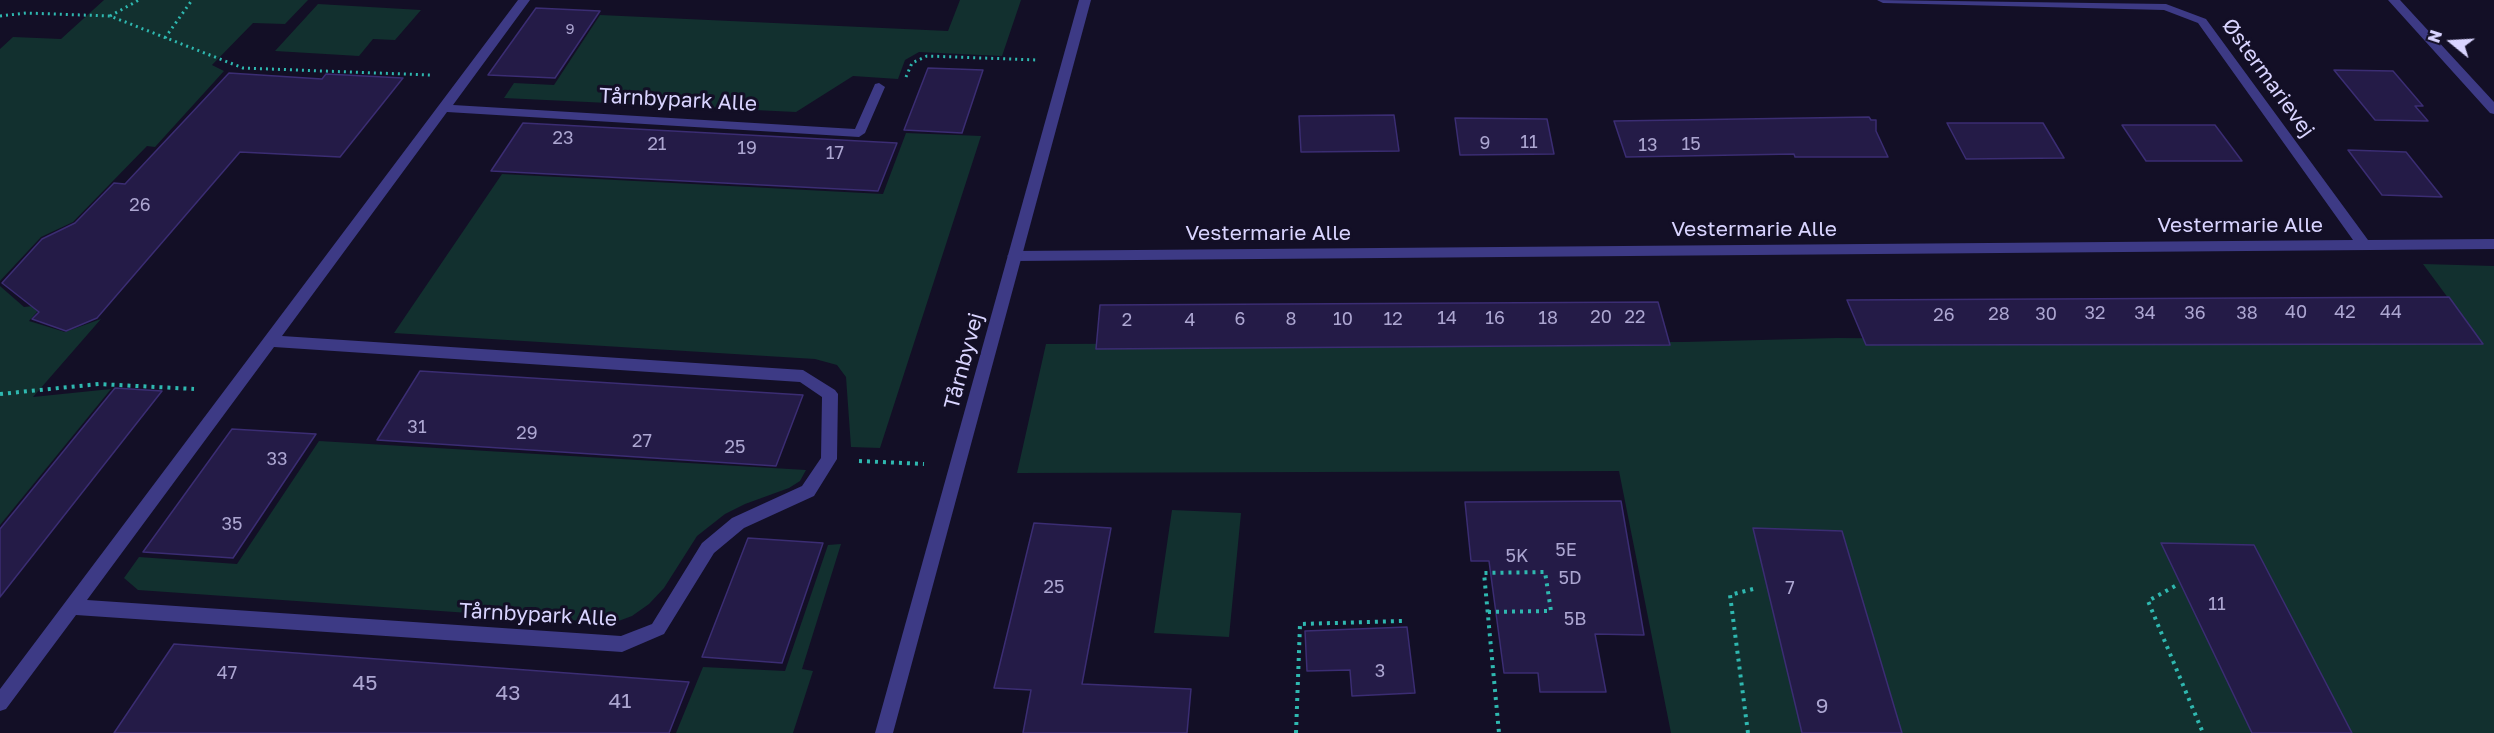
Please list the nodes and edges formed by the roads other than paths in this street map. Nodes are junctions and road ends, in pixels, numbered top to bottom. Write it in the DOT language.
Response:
graph roads {
  1 [pos="524,0"];
  2 [pos="1085,0"];
  3 [pos="1883,0"];
  4 [pos="2394,0"];
  5 [pos="879,87"];
  6 [pos="444,108"];
  7 [pos="2494,110"];
  8 [pos="2494,244"];
  9 [pos="2364,245"];
  10 [pos="1014,256"];
  11 [pos="270,341"];
  12 [pos="72,607"];
  13 [pos="0,703"];
  14 [pos="884,733"];
  1 -- 6 [label="street"];
  2 -- 10 [label="street, Tårnbyvej"];
  3 -- 9 [label="street, Østermarievej"];
  4 -- 7 [label="street"];
  5 -- 6 [label="street, Tårnbypark Alle"];
  6 -- 11 [label="street"];
  8 -- 9 [label="street, Vestermarie Alle"];
  9 -- 10 [label="street, Vestermarie Alle"];
  10 -- 14 [label="street, Tårnbyvej"];
  11 -- 12 [label="street"];
  11 -- 12 [label="street, Tårnbypark Alle"];
  12 -- 13 [label="street"];
}
